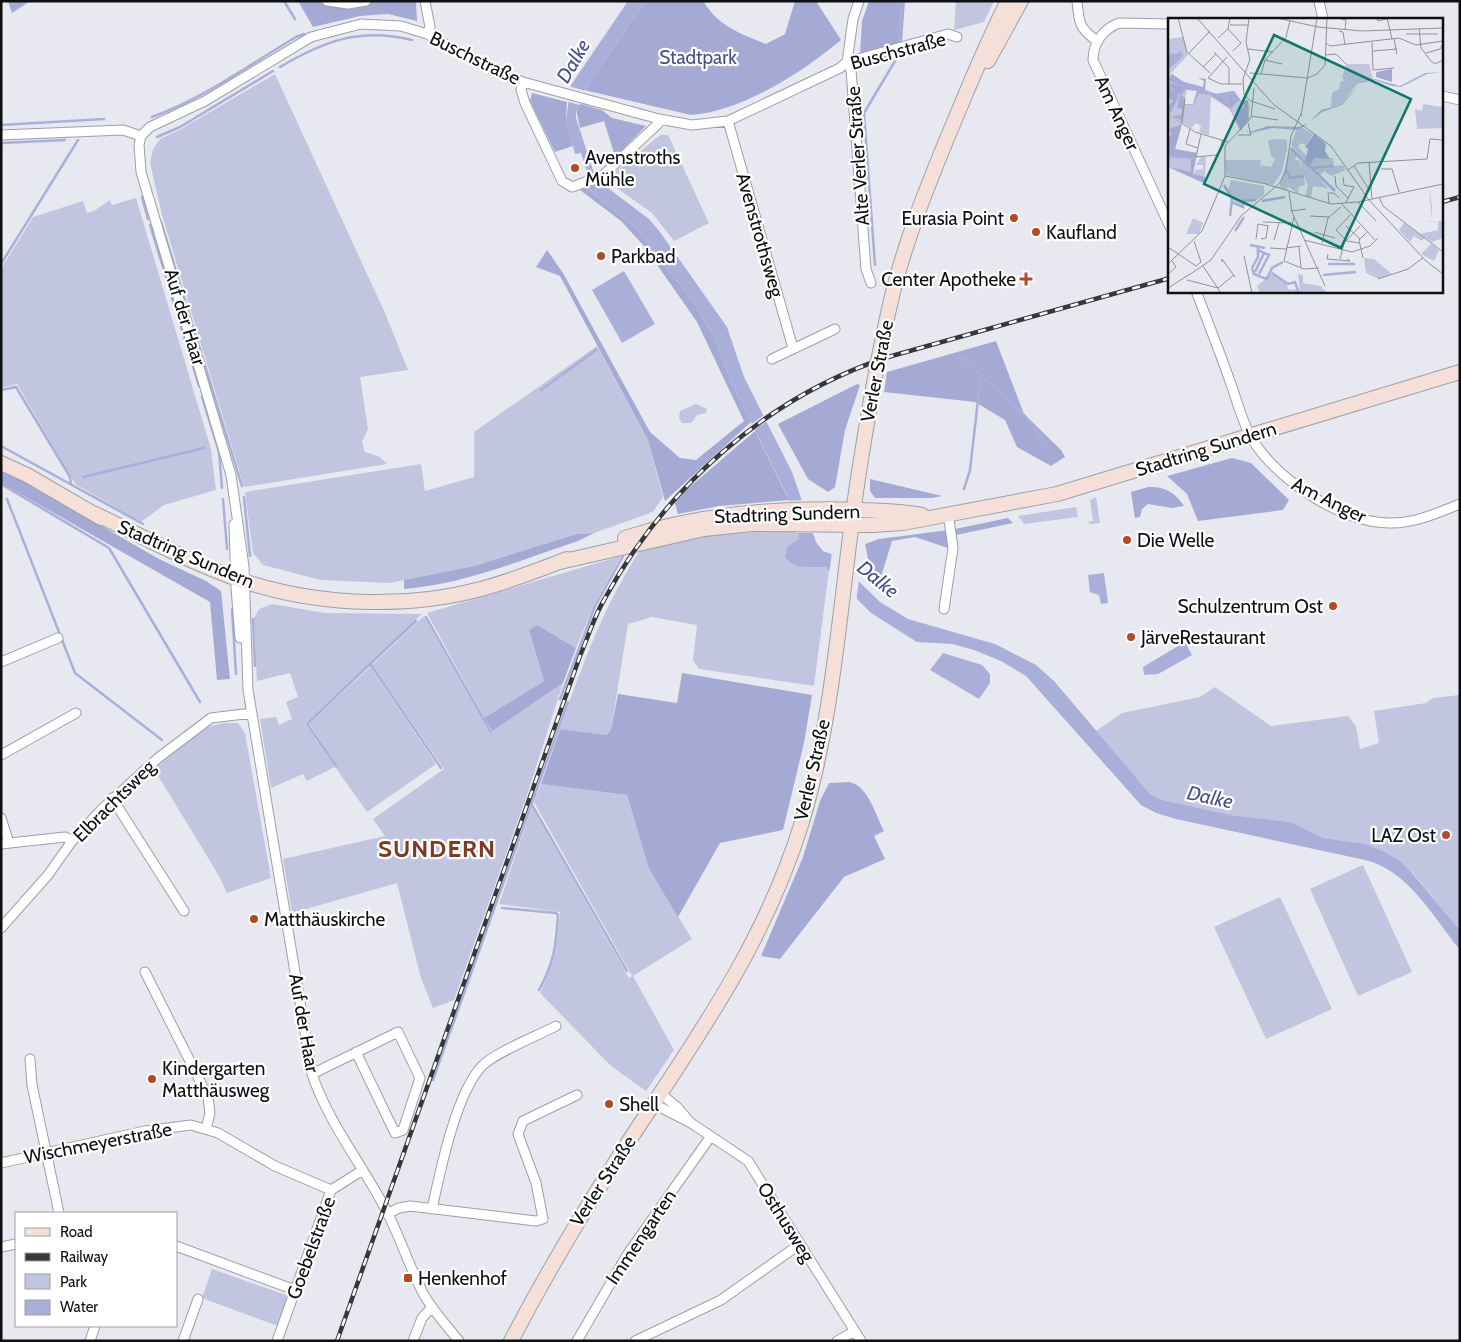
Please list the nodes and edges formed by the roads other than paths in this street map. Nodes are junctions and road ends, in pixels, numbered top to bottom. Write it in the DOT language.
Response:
graph roads {
  1 [pos="327,1"];
  2 [pos="366,1"];
  3 [pos="425,1"];
  4 [pos="859,1"];
  5 [pos="1008,1"];
  6 [pos="1021,1"];
  7 [pos="1077,1"];
  8 [pos="1319,1"];
  9 [pos="1323,18"];
  10 [pos="1168,24"];
  11 [pos="427,34"];
  12 [pos="957,37"];
  13 [pos="1097,41"];
  14 [pos="847,62"];
  15 [pos="523,82"];
  16 [pos="1444,96"];
  17 [pos="1460,100"];
  18 [pos="659,119"];
  19 [pos="728,121"];
  20 [pos="1,135"];
  21 [pos="141,136"];
  22 [pos="948,137"];
  23 [pos="1168,223"];
  24 [pos="872,283"];
  25 [pos="1196,292"];
  26 [pos="834,329"];
  27 [pos="793,348"];
  28 [pos="772,359"];
  29 [pos="1460,372"];
  30 [pos="1250,436"];
  31 [pos="1,463"];
  32 [pos="1460,504"];
  33 [pos="948,513"];
  34 [pos="853,517"];
  35 [pos="240,584"];
  36 [pos="944,609"];
  37 [pos="58,638"];
  38 [pos="1,662"];
  39 [pos="76,713"];
  40 [pos="252,713"];
  41 [pos="1,755"];
  42 [pos="112,798"];
  43 [pos="1,818"];
  44 [pos="72,841"];
  45 [pos="5,844"];
  46 [pos="184,911"];
  47 [pos="1,928"];
  48 [pos="144,972"];
  49 [pos="556,1026"];
  50 [pos="356,1052"];
  51 [pos="30,1059"];
  52 [pos="312,1074"];
  53 [pos="577,1095"];
  54 [pos="657,1099"];
  55 [pos="206,1129"];
  56 [pos="711,1136"];
  57 [pos="46,1154"];
  58 [pos="1,1163"];
  59 [pos="363,1170"];
  60 [pos="331,1190"];
  61 [pos="432,1209"];
  62 [pos="58,1212"];
  63 [pos="387,1214"];
  64 [pos="15,1244"];
  65 [pos="800,1244"];
  66 [pos="1,1247"];
  67 [pos="178,1247"];
  68 [pos="295,1290"];
  69 [pos="198,1299"];
  70 [pos="432,1307"];
  71 [pos="448,1326"];
  72 [pos="94,1327"];
  73 [pos="855,1331"];
  74 [pos="641,1340"];
  75 [pos="90,1341"];
  76 [pos="183,1341"];
  77 [pos="277,1341"];
  78 [pos="414,1341"];
  79 [pos="459,1341"];
  80 [pos="466,1341"];
  81 [pos="511,1341"];
  82 [pos="577,1341"];
  83 [pos="837,1341"];
  84 [pos="861,1341"];
  1 -- 2 [label="street"];
  3 -- 11 [label="street"];
  4 -- 14 [label="street, Alte Verler Straße"];
  5 -- 22 [label="main road, Verler Straße"];
  6 -- 22 [label="main road, Verler Straße"];
  7 -- 13 [label="street"];
  8 -- 9 [label="street"];
  10 -- 13 [label="street"];
  11 -- 15 [label="street, Buschstraße"];
  11 -- 21 [label="street, Buschstraße"];
  12 -- 14 [label="street, Buschstraße"];
  13 -- 23 [label="street, Am Anger"];
  14 -- 19 [label="street, Buschstraße"];
  14 -- 24 [label="street, Alte Verler Straße"];
  15 -- 18 [label="street, Buschstraße"];
  15 -- 18 [label="street"];
  16 -- 17 [label="street"];
  18 -- 19 [label="street, Buschstraße"];
  19 -- 27 [label="street, Avenstrothsweg"];
  20 -- 21 [label="street"];
  21 -- 35 [label="street, Auf der Haar"];
  22 -- 34 [label="main road, Verler Straße"];
  25 -- 30 [label="street, Am Anger"];
  26 -- 27 [label="street"];
  27 -- 28 [label="street"];
  29 -- 30 [label="main road, Stadtring Sundern"];
  30 -- 32 [label="street, Am Anger"];
  30 -- 33 [label="main road, Stadtring Sundern"];
  31 -- 35 [label="main road, Stadtring Sundern"];
  33 -- 34 [label="main road, Stadtring Sundern"];
  33 -- 36 [label="street"];
  34 -- 35 [label="main road, Stadtring Sundern"];
  34 -- 54 [label="main road, Verler Straße"];
  35 -- 40 [label="street, Auf der Haar"];
  37 -- 38 [label="street"];
  39 -- 41 [label="street"];
  40 -- 42 [label="street, Elbrachtsweg"];
  40 -- 52 [label="street, Auf der Haar"];
  42 -- 44 [label="street, Elbrachtsweg"];
  42 -- 46 [label="street"];
  43 -- 45 [label="street"];
  44 -- 45 [label="street"];
  44 -- 47 [label="street, Elbrachtsweg"];
  48 -- 55 [label="street"];
  49 -- 61 [label="street"];
  50 -- 50 [label="street"];
  50 -- 52 [label="street"];
  51 -- 57 [label="street"];
  52 -- 59 [label="street, Auf der Haar"];
  53 -- 61 [label="street"];
  54 -- 56 [label="street, Osthusweg"];
  54 -- 81 [label="main road, Verler Straße"];
  55 -- 57 [label="street, Wischmeyerstraße"];
  55 -- 60 [label="street, Wischmeyerstraße"];
  56 -- 65 [label="street, Osthusweg"];
  56 -- 82 [label="street, Immengarten"];
  57 -- 58 [label="street, Wischmeyerstraße"];
  57 -- 62 [label="street"];
  59 -- 60 [label="street, Goebelstraße"];
  59 -- 63 [label="street, Auf der Haar"];
  60 -- 68 [label="street, Goebelstraße"];
  61 -- 63 [label="street"];
  63 -- 70 [label="street, Auf der Haar"];
  64 -- 66 [label="street"];
  65 -- 73 [label="street, Osthusweg"];
  65 -- 74 [label="street"];
  67 -- 68 [label="street"];
  68 -- 77 [label="street, Goebelstraße"];
  69 -- 76 [label="street"];
  70 -- 71 [label="street, Auf der Haar"];
  70 -- 78 [label="street"];
  71 -- 79 [label="street, Auf der Haar"];
  71 -- 80 [label="street, Auf der Haar"];
  72 -- 75 [label="street"];
  73 -- 83 [label="street"];
  73 -- 84 [label="street, Osthusweg"];
}
